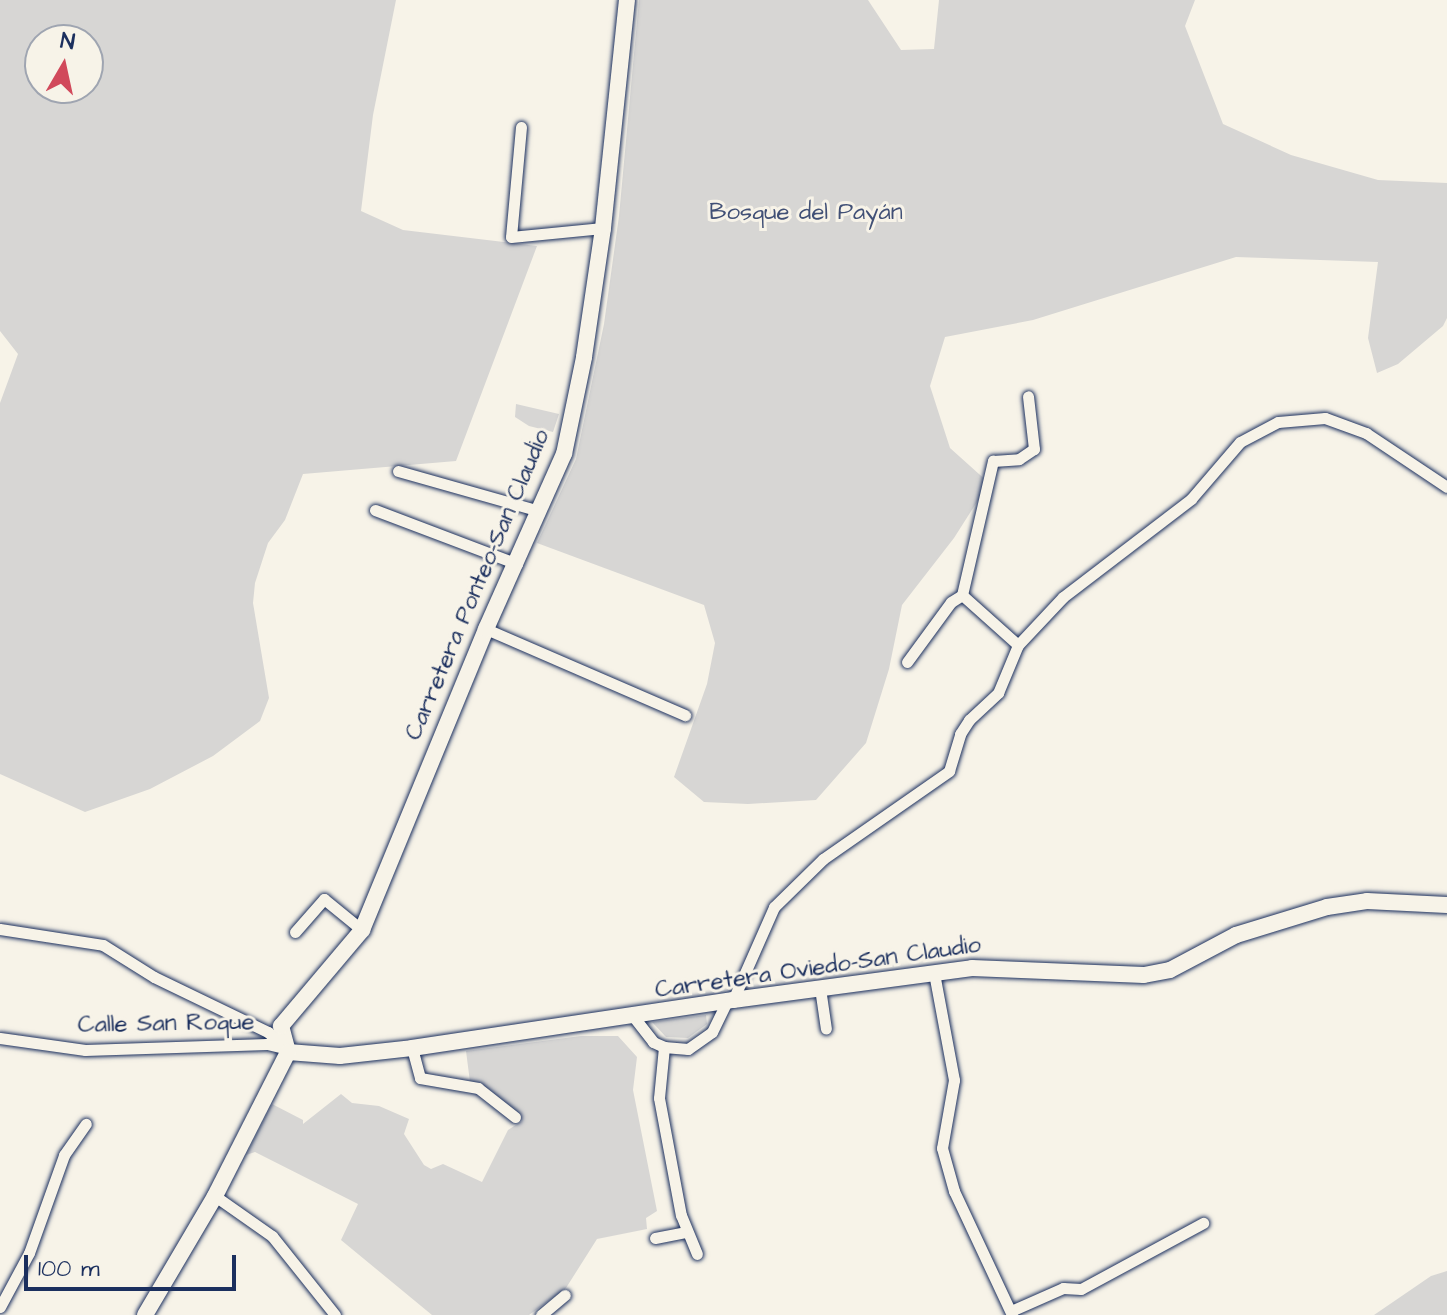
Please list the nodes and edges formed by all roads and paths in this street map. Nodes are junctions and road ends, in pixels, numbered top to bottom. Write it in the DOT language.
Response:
graph roads {
  1 [pos="627,0"];
  2 [pos="521,127"];
  3 [pos="603,228"];
  4 [pos="1028,396"];
  5 [pos="398,471"];
  6 [pos="1447,487"];
  7 [pos="375,510"];
  8 [pos="539,511"];
  9 [pos="517,564"];
  10 [pos="962,595"];
  11 [pos="486,629"];
  12 [pos="1018,645"];
  13 [pos="907,662"];
  14 [pos="685,715"];
  15 [pos="1444,902"];
  16 [pos="0,929"];
  17 [pos="362,930"];
  18 [pos="295,932"];
  19 [pos="934,973"];
  20 [pos="820,988"];
  21 [pos="730,1000"];
  22 [pos="633,1016"];
  23 [pos="826,1029"];
  24 [pos="0,1038"];
  25 [pos="664,1047"];
  26 [pos="412,1048"];
  27 [pos="286,1050"];
  28 [pos="515,1117"];
  29 [pos="86,1124"];
  30 [pos="215,1196"];
  31 [pos="1203,1223"];
  32 [pos="686,1232"];
  33 [pos="655,1238"];
  34 [pos="697,1254"];
  35 [pos="565,1295"];
  36 [pos="0,1307"];
  37 [pos="1012,1313"];
  38 [pos="145,1315"];
  39 [pos="335,1315"];
  40 [pos="541,1315"];
  1 -- 3 [label="street, Carretera Ponteo-San Claudio"];
  2 -- 3 [label="street"];
  3 -- 8 [label="street, Carretera Ponteo-San Claudio"];
  4 -- 10 [label="street"];
  5 -- 8 [label="street"];
  6 -- 12 [label="street"];
  7 -- 9 [label="street"];
  8 -- 9 [label="street, Carretera Ponteo-San Claudio"];
  9 -- 11 [label="street, Carretera Ponteo-San Claudio"];
  10 -- 12 [label="street"];
  10 -- 13 [label="street"];
  11 -- 14 [label="street"];
  11 -- 17 [label="street, Carretera Ponteo-San Claudio"];
  12 -- 21 [label="street"];
  15 -- 19 [label="street, Carretera Oviedo-San Claudio"];
  16 -- 27 [label="street"];
  17 -- 18 [label="street"];
  17 -- 27 [label="street, Carretera Ponteo-San Claudio"];
  19 -- 20 [label="street, Carretera Oviedo-San Claudio"];
  19 -- 37 [label="street"];
  20 -- 21 [label="street, Carretera Oviedo-San Claudio"];
  20 -- 23 [label="street"];
  21 -- 22 [label="street, Carretera Oviedo-San Claudio"];
  21 -- 25 [label="street"];
  22 -- 25 [label="street"];
  22 -- 26 [label="street, Carretera Oviedo-San Claudio"];
  24 -- 27 [label="street, Calle San Roque"];
  25 -- 32 [label="street"];
  26 -- 27 [label="street, Carretera Oviedo-San Claudio"];
  26 -- 28 [label="street"];
  27 -- 30 [label="street"];
  29 -- 36 [label="street"];
  30 -- 38 [label="street"];
  30 -- 39 [label="street"];
  31 -- 37 [label="street"];
  32 -- 33 [label="street"];
  32 -- 34 [label="street"];
  35 -- 40 [label="street"];
}
